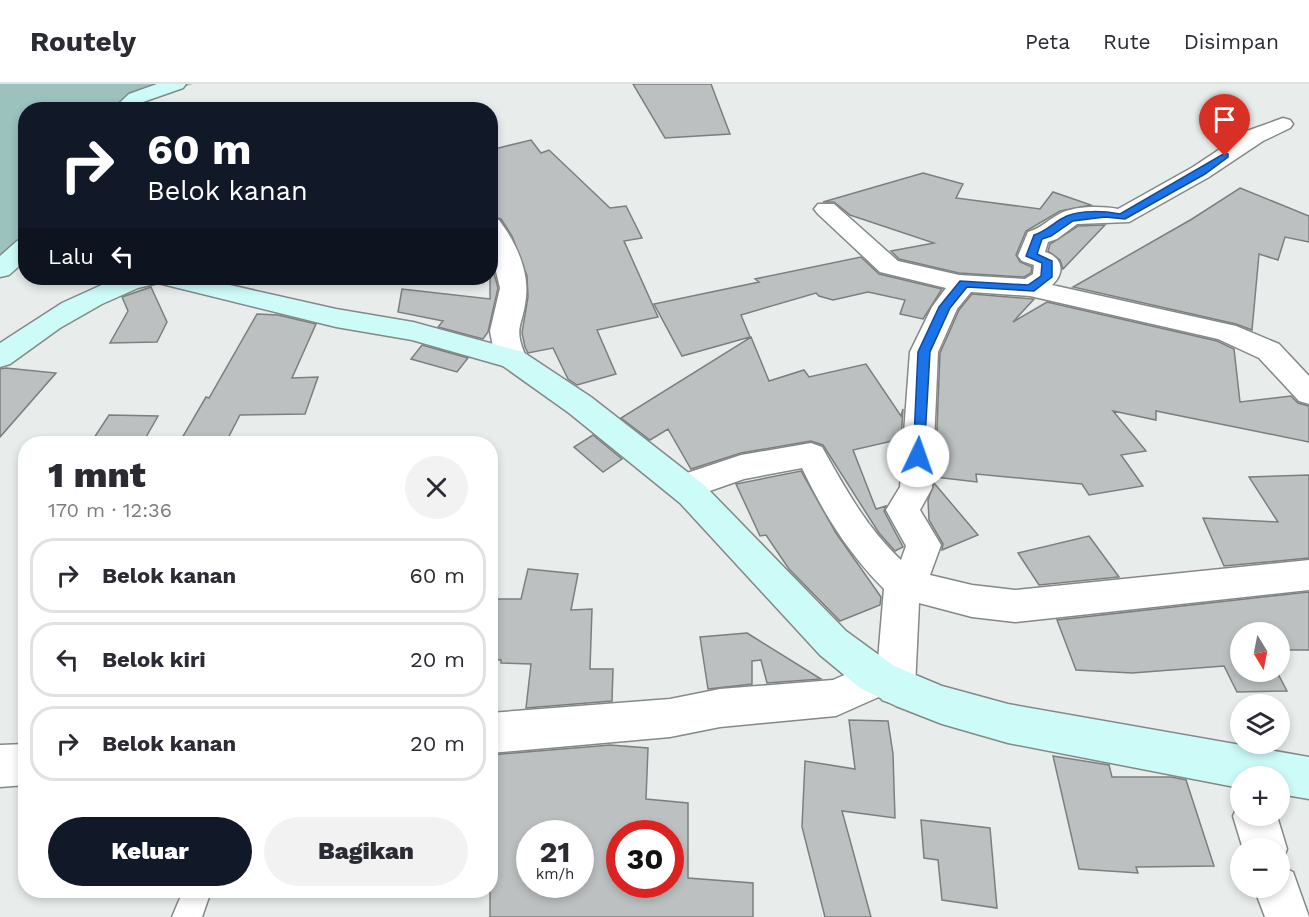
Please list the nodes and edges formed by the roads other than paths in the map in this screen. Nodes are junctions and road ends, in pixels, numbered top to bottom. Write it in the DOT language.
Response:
graph roads {
  1 [pos="176,84"];
  2 [pos="134,102"];
  3 [pos="1283,124"];
  4 [pos="826,209"];
  5 [pos="498,236"];
  6 [pos="18,253"];
  7 [pos="0,269"];
  8 [pos="964,283"];
  9 [pos="123,285"];
  10 [pos="197,285"];
  11 [pos="1030,288"];
  12 [pos="0,357"];
  13 [pos="513,359"];
  14 [pos="1309,394"];
  15 [pos="684,487"];
  16 [pos="1309,575"];
  17 [pos="906,584"];
  18 [pos="887,682"];
  19 [pos="498,732"];
  20 [pos="18,765"];
  21 [pos="0,766"];
  22 [pos="1230,769"];
  23 [pos="1290,776"];
  24 [pos="1309,778"];
  25 [pos="194,898"];
  26 [pos="1280,898"];
  27 [pos="187,917"];
  28 [pos="1288,917"];
  1 -- 2 [label="street"];
  3 -- 11 [label="street"];
  4 -- 8 [label="street"];
  5 -- 13 [label="street"];
  6 -- 7 [label="street"];
  8 -- 11 [label="street"];
  8 -- 17 [label="street"];
  9 -- 12 [label="street"];
  10 -- 13 [label="street"];
  11 -- 14 [label="street"];
  13 -- 15 [label="street"];
  15 -- 17 [label="street"];
  15 -- 18 [label="street"];
  16 -- 17 [label="street"];
  17 -- 18 [label="street"];
  18 -- 19 [label="street"];
  18 -- 22 [label="street"];
  20 -- 21 [label="street"];
  23 -- 24 [label="street"];
  25 -- 27 [label="lane"];
  26 -- 28 [label="street"];
}
